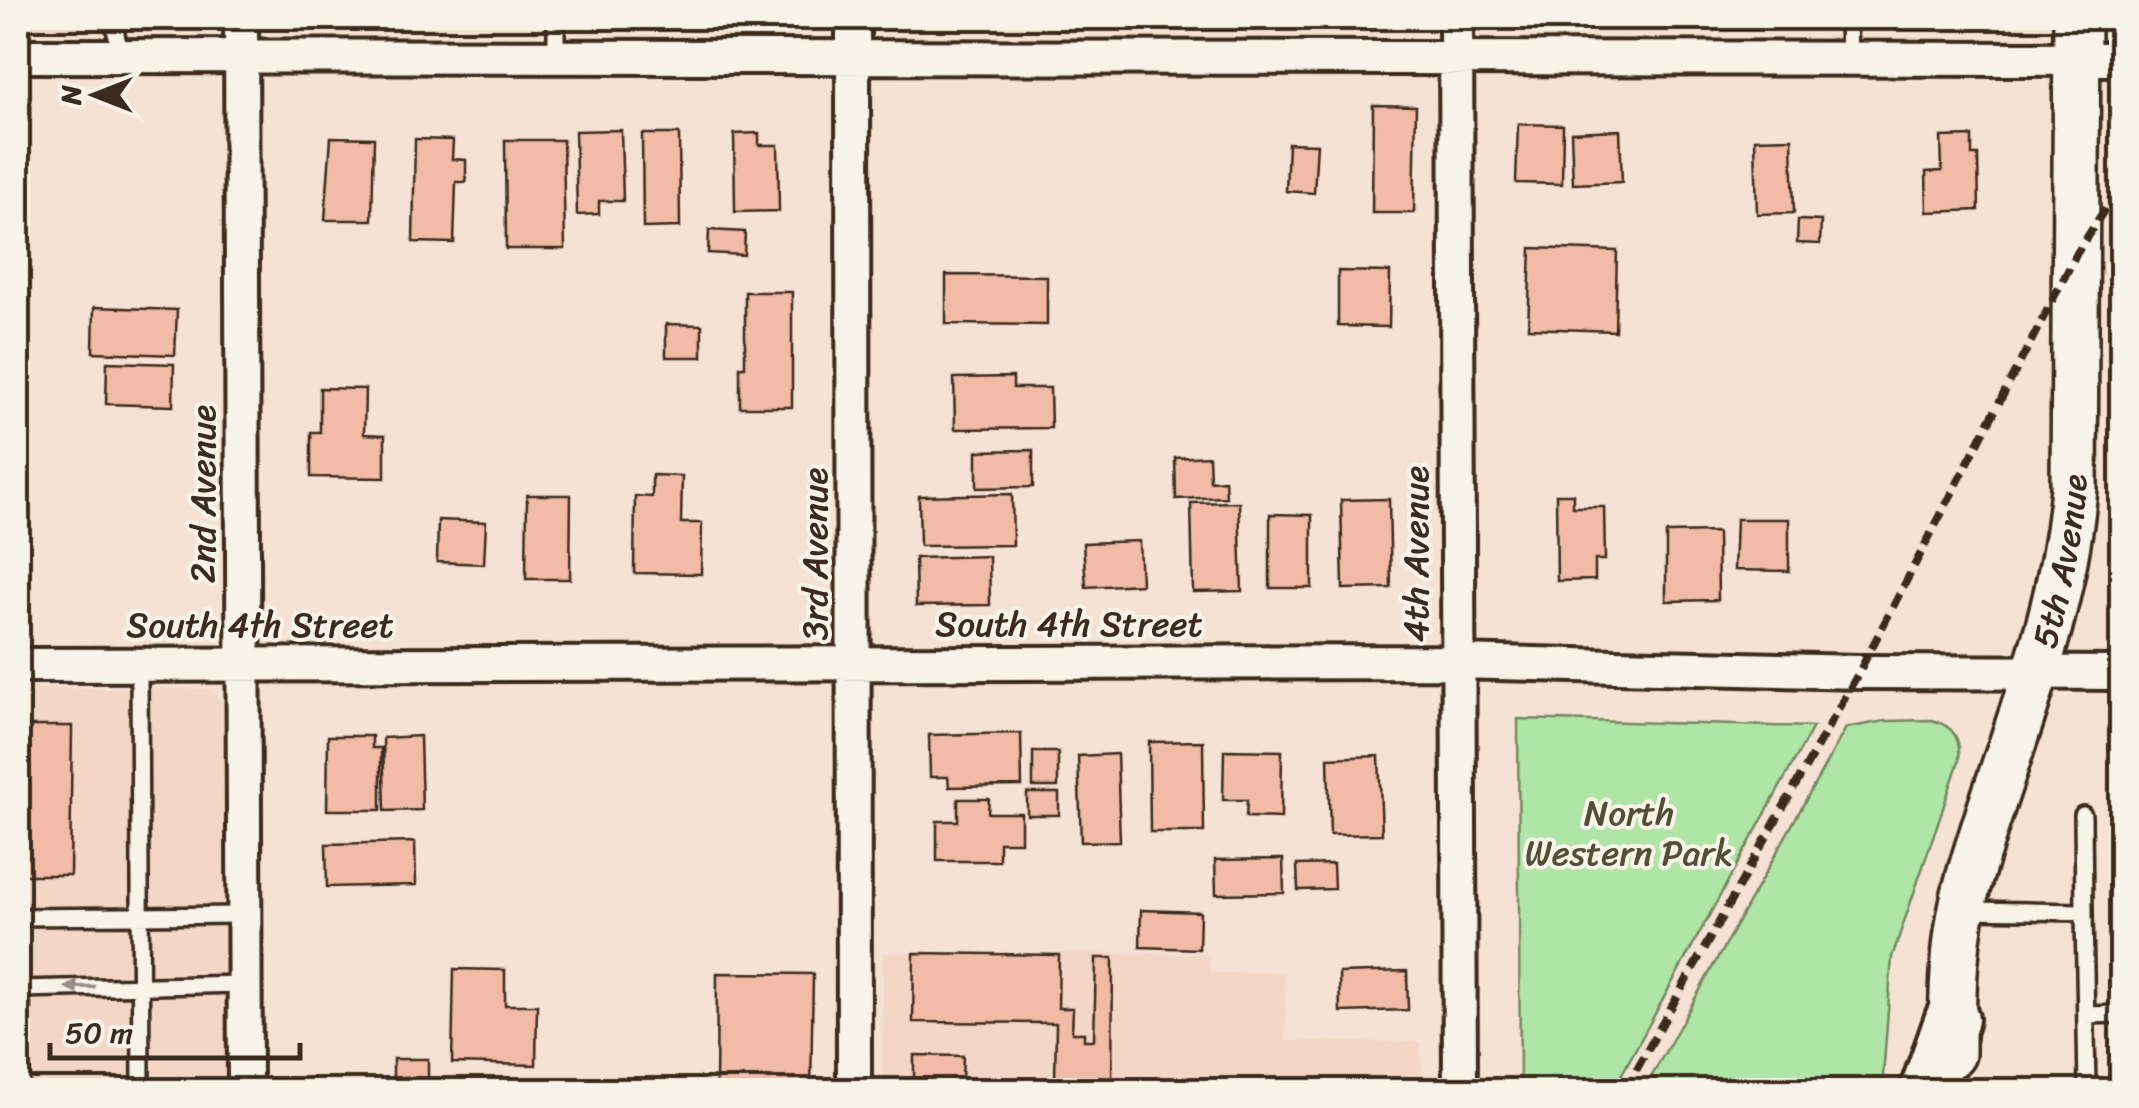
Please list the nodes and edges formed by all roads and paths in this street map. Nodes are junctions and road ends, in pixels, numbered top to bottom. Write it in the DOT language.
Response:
graph roads {
  1 [pos="113,18"];
  2 [pos="242,18"];
  3 [pos="556,18"];
  4 [pos="852,18"];
  5 [pos="1456,18"];
  6 [pos="1848,18"];
  7 [pos="2092,46"];
  8 [pos="242,54"];
  9 [pos="120,55"];
  10 [pos="556,55"];
  11 [pos="18,56"];
  12 [pos="852,58"];
  13 [pos="1849,60"];
  14 [pos="1455,61"];
  15 [pos="1456,662"];
  16 [pos="855,664"];
  17 [pos="18,665"];
  18 [pos="139,665"];
  19 [pos="243,666"];
  20 [pos="2122,672"];
  21 [pos="2037,674"];
  22 [pos="2083,816"];
  23 [pos="1962,910"];
  24 [pos="2084,912"];
  25 [pos="244,915"];
  26 [pos="18,916"];
  27 [pos="143,916"];
  28 [pos="244,984"];
  29 [pos="143,986"];
  30 [pos="18,989"];
  31 [pos="2122,1014"];
  32 [pos="2086,1015"];
  33 [pos="1952,1019"];
  34 [pos="141,1090"];
  35 [pos="245,1090"];
  36 [pos="854,1090"];
  37 [pos="1460,1090"];
  38 [pos="1927,1090"];
  39 [pos="1951,1090"];
  40 [pos="1968,1090"];
  41 [pos="2087,1090"];
  1 -- 9 [label="lane"];
  2 -- 8 [label="street, 2nd Avenue"];
  3 -- 10 [label="lane"];
  4 -- 12 [label="street, 3rd Avenue"];
  5 -- 14 [label="street, 4th Avenue"];
  6 -- 13 [label="lane"];
  7 -- 13 [label="street"];
  7 -- 21 [label="main road, 5th Avenue"];
  8 -- 9 [label="street"];
  8 -- 10 [label="street"];
  8 -- 19 [label="street, 2nd Avenue"];
  9 -- 11 [label="street"];
  10 -- 12 [label="street"];
  12 -- 14 [label="street"];
  12 -- 16 [label="street, 3rd Avenue"];
  13 -- 14 [label="street"];
  14 -- 15 [label="street, 4th Avenue"];
  15 -- 16 [label="street, South 4th Street"];
  15 -- 21 [label="street, South 4th Street"];
  15 -- 37 [label="street, 4th Avenue"];
  16 -- 19 [label="street, South 4th Street"];
  16 -- 36 [label="street, 3rd Avenue"];
  17 -- 18 [label="street, South 4th Street"];
  18 -- 19 [label="street, South 4th Street"];
  18 -- 27 [label="lane"];
  19 -- 25 [label="street, 2nd Avenue"];
  20 -- 21 [label="street, South 4th Street"];
  21 -- 23 [label="main road, 5th Avenue"];
  22 -- 24 [label="lane"];
  23 -- 24 [label="lane"];
  23 -- 33 [label="main road, 5th Avenue"];
  24 -- 32 [label="lane"];
  25 -- 27 [label="lane"];
  25 -- 28 [label="street, 2nd Avenue"];
  26 -- 27 [label="lane"];
  27 -- 29 [label="lane"];
  28 -- 29 [label="lane"];
  28 -- 35 [label="street, 2nd Avenue"];
  29 -- 30 [label="lane, one-way"];
  29 -- 34 [label="lane"];
  31 -- 32 [label="lane"];
  32 -- 41 [label="lane"];
  33 -- 38 [label="main road"];
  33 -- 39 [label="main road, 5th Avenue"];
  33 -- 40 [label="main road"];
}
